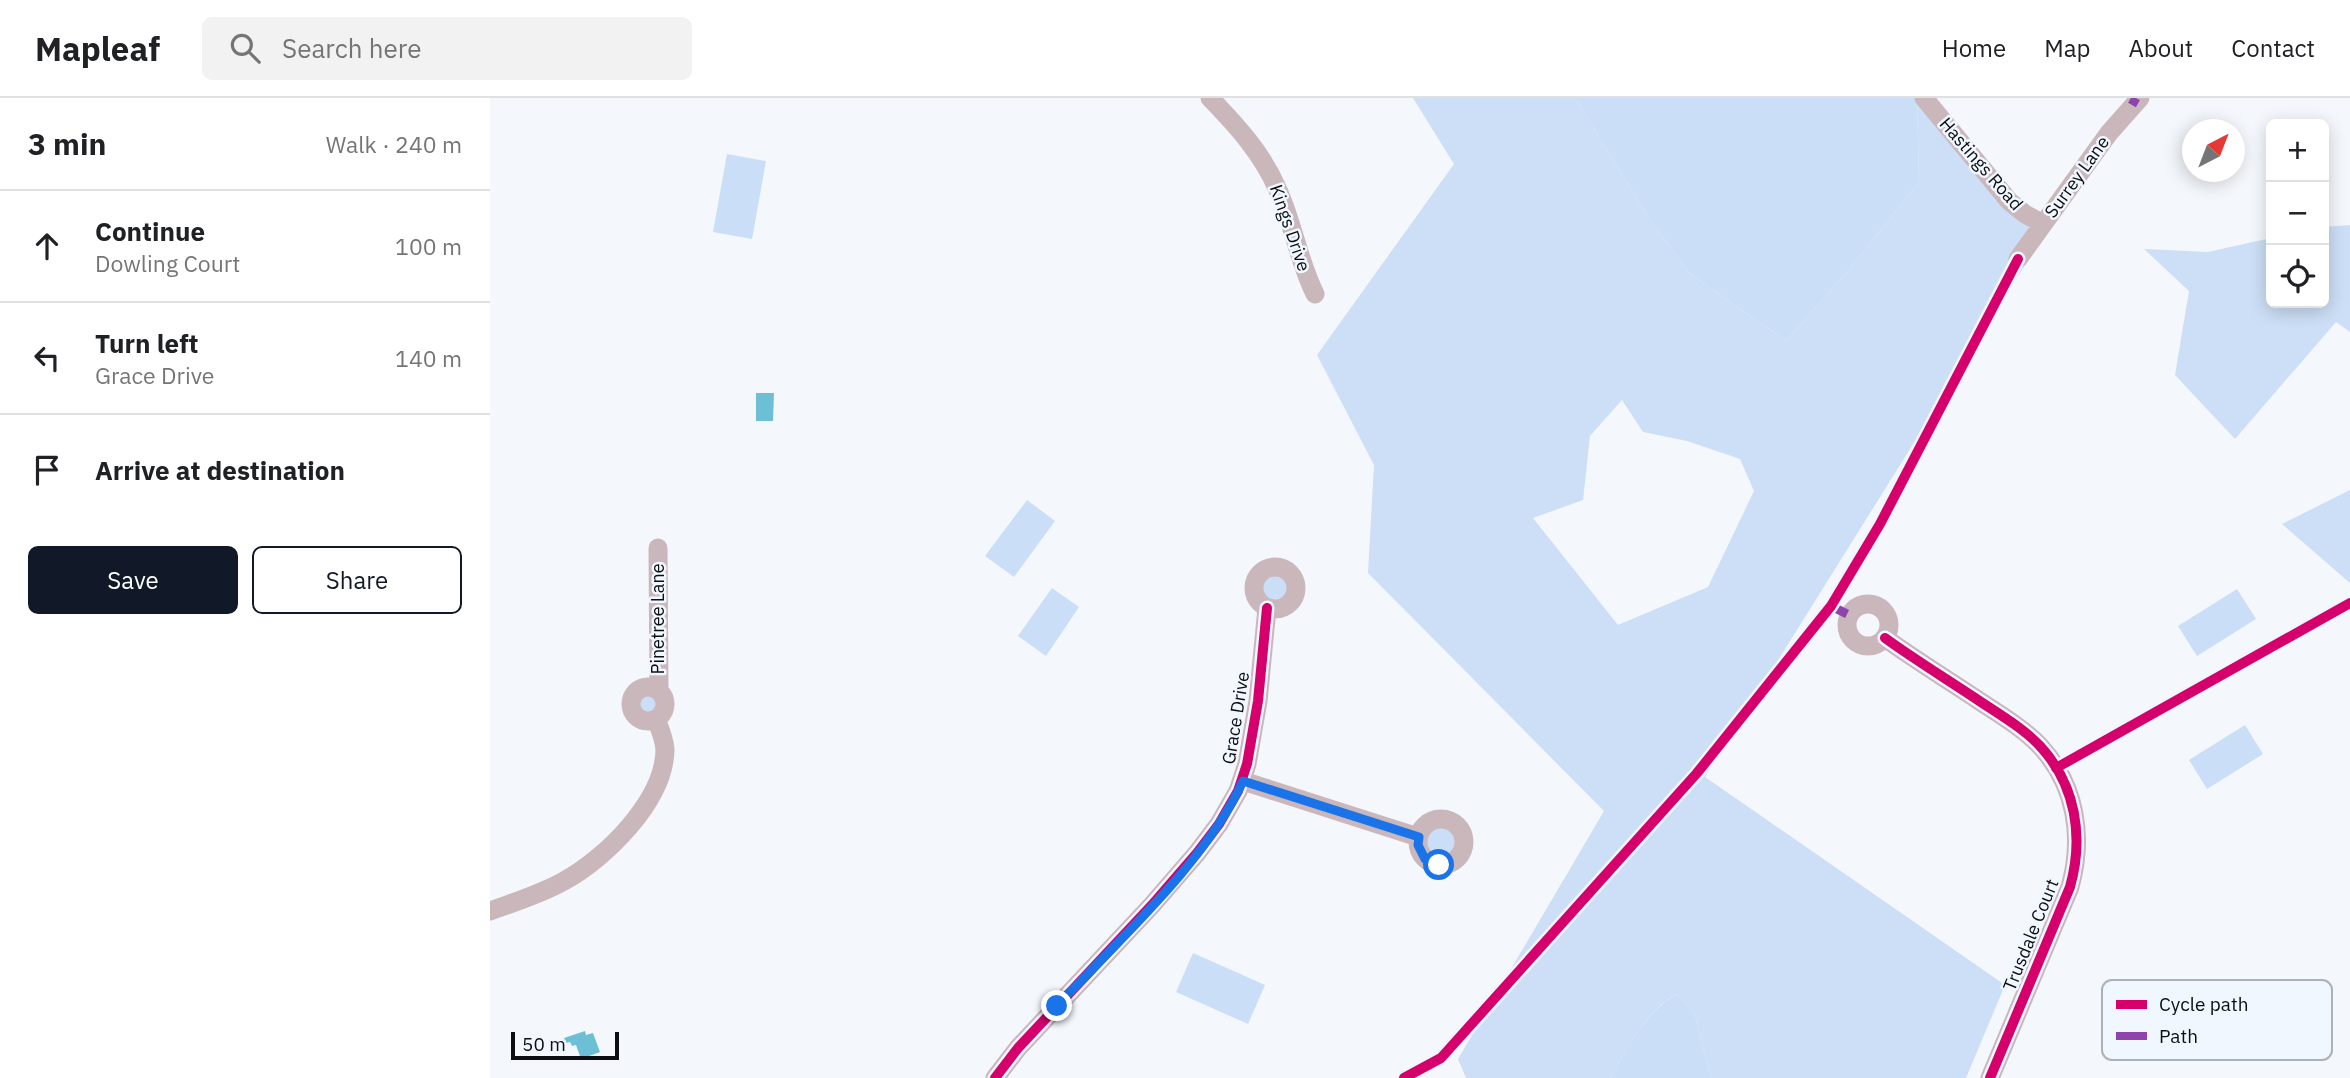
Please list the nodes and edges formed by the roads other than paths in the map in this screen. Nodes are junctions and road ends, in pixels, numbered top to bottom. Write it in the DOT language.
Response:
graph roads {
  1 [pos="1210,98"];
  2 [pos="1924,98"];
  3 [pos="2140,98"];
  4 [pos="2043,224"];
  5 [pos="2018,259"];
  6 [pos="1315,293"];
  7 [pos="658,548"];
  8 [pos="1266,607"];
  9 [pos="1885,638"];
  10 [pos="659,691"];
  11 [pos="656,719"];
  12 [pos="1243,781"];
  13 [pos="1419,837"];
  14 [pos="490,911"];
  15 [pos="995,1078"];
  16 [pos="1990,1078"];
  1 -- 6 [label="street, Kings Drive"];
  2 -- 4 [label="street, Hastings Road"];
  3 -- 4 [label="street, Surrey Lane"];
  4 -- 5 [label="street, Surrey Lane"];
  7 -- 10 [label="street, Pinetree Lane"];
  8 -- 12 [label="street, Grace Drive"];
  9 -- 16 [label="street, Trusdale Court"];
  10 -- 11 [label="street, Pinetree Lane"];
  10 -- 11 [label="street, Pinetree Lane"];
  11 -- 14 [label="street, Pinetree Lane"];
  12 -- 13 [label="street"];
  12 -- 15 [label="street, Grace Drive"];
}
